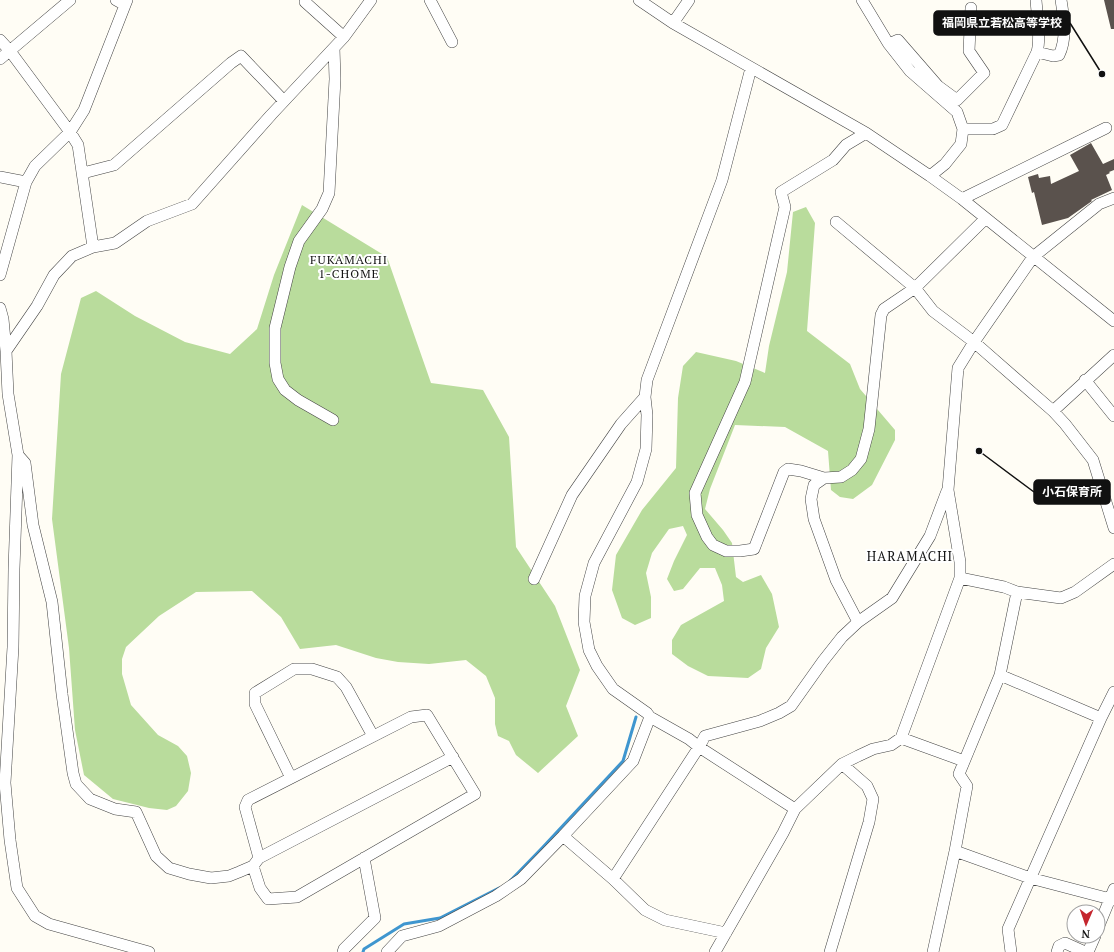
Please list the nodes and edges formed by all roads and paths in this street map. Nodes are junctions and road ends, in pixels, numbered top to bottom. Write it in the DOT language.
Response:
graph roads {
  1 [pos="70,0"];
  2 [pos="371,0"];
  3 [pos="430,0"];
  4 [pos="639,0"];
  5 [pos="689,0"];
  6 [pos="862,0"];
  7 [pos="1036,0"];
  8 [pos="1061,0"];
  9 [pos="123,2"];
  10 [pos="305,2"];
  11 [pos="971,8"];
  12 [pos="673,23"];
  13 [pos="344,37"];
  14 [pos="0,40"];
  15 [pos="452,42"];
  16 [pos="889,44"];
  17 [pos="334,48"];
  18 [pos="10,51"];
  19 [pos="1037,52"];
  20 [pos="0,59"];
  21 [pos="751,68"];
  22 [pos="284,101"];
  23 [pos="1106,128"];
  24 [pos="962,129"];
  25 [pos="70,132"];
  26 [pos="866,133"];
  27 [pos="83,173"];
  28 [pos="930,176"];
  29 [pos="0,177"];
  30 [pos="26,182"];
  31 [pos="1114,198"];
  32 [pos="962,199"];
  33 [pos="985,219"];
  34 [pos="836,222"];
  35 [pos="93,247"];
  36 [pos="1033,257"];
  37 [pos="0,275"];
  38 [pos="914,288"];
  39 [pos="0,308"];
  40 [pos="1114,322"];
  41 [pos="974,342"];
  42 [pos="6,351"];
  43 [pos="1114,355"];
  44 [pos="1085,380"];
  45 [pos="645,397"];
  46 [pos="1053,411"];
  47 [pos="1114,416"];
  48 [pos="333,420"];
  49 [pos="18,455"];
  50 [pos="824,478"];
  51 [pos="948,490"];
  52 [pos="1114,528"];
  53 [pos="1114,564"];
  54 [pos="960,578"];
  55 [pos="534,579"];
  56 [pos="1017,592"];
  57 [pos="858,622"];
  58 [pos="1000,675"];
  59 [pos="1114,692"];
  60 [pos="650,717"];
  61 [pos="1101,718"];
  62 [pos="373,736"];
  63 [pos="901,738"];
  64 [pos="700,747"];
  65 [pos="453,758"];
  66 [pos="964,761"];
  67 [pos="842,764"];
  68 [pos="291,778"];
  69 [pos="795,810"];
  70 [pos="563,836"];
  71 [pos="955,851"];
  72 [pos="364,858"];
  73 [pos="256,862"];
  74 [pos="1030,878"];
  75 [pos="613,879"];
  76 [pos="1113,896"];
  77 [pos="1106,911"];
  78 [pos="726,932"];
  79 [pos="149,952"];
  80 [pos="343,952"];
  81 [pos="387,952"];
  82 [pos="715,952"];
  83 [pos="830,952"];
  84 [pos="933,952"];
  85 [pos="1011,952"];
  86 [pos="1057,952"];
  87 [pos="1085,952"];
  1 -- 18 [label="street"];
  2 -- 13 [label="street"];
  3 -- 15 [label="street"];
  4 -- 12 [label="street"];
  5 -- 12 [label="street"];
  6 -- 16 [label="street"];
  7 -- 19 [label="street"];
  8 -- 19 [label="street"];
  9 -- 25 [label="street"];
  10 -- 13 [label="street"];
  11 -- 16 [label="street"];
  12 -- 21 [label="street"];
  13 -- 17 [label="street"];
  14 -- 18 [label="street"];
  16 -- 24 [label="street"];
  17 -- 22 [label="street"];
  17 -- 48 [label="street"];
  18 -- 20 [label="street"];
  18 -- 25 [label="street"];
  19 -- 24 [label="street"];
  21 -- 26 [label="street"];
  21 -- 45 [label="street"];
  22 -- 27 [label="street"];
  22 -- 35 [label="street"];
  23 -- 32 [label="street"];
  24 -- 28 [label="street"];
  25 -- 27 [label="street"];
  25 -- 30 [label="street"];
  26 -- 28 [label="street"];
  26 -- 50 [label="street"];
  27 -- 35 [label="street"];
  28 -- 32 [label="street"];
  29 -- 30 [label="street"];
  30 -- 37 [label="street"];
  31 -- 36 [label="street"];
  32 -- 33 [label="street"];
  33 -- 36 [label="street"];
  33 -- 38 [label="street"];
  34 -- 38 [label="street"];
  35 -- 42 [label="street"];
  36 -- 40 [label="street"];
  36 -- 41 [label="street"];
  38 -- 41 [label="street"];
  38 -- 50 [label="street"];
  39 -- 42 [label="street"];
  41 -- 46 [label="street"];
  41 -- 51 [label="street"];
  42 -- 49 [label="street"];
  43 -- 44 [label="street"];
  44 -- 46 [label="street"];
  44 -- 47 [label="street"];
  45 -- 55 [label="street"];
  45 -- 60 [label="street"];
  46 -- 52 [label="street"];
  49 -- 73 [label="street"];
  49 -- 79 [label="street"];
  50 -- 57 [label="street"];
  51 -- 54 [label="street"];
  51 -- 57 [label="street"];
  53 -- 56 [label="street"];
  54 -- 56 [label="street"];
  54 -- 63 [label="street"];
  56 -- 58 [label="street"];
  57 -- 64 [label="street"];
  58 -- 61 [label="street"];
  58 -- 66 [label="street"];
  59 -- 61 [label="street"];
  60 -- 64 [label="street"];
  60 -- 70 [label="street"];
  61 -- 74 [label="street"];
  62 -- 65 [label="street"];
  62 -- 68 [label="street"];
  62 -- 68 [label="street"];
  63 -- 66 [label="street"];
  63 -- 67 [label="street"];
  64 -- 69 [label="street"];
  64 -- 75 [label="street"];
  65 -- 72 [label="street"];
  65 -- 73 [label="street"];
  66 -- 71 [label="street"];
  67 -- 69 [label="street"];
  67 -- 83 [label="street"];
  68 -- 73 [label="street"];
  69 -- 78 [label="street"];
  70 -- 75 [label="street"];
  70 -- 81 [label="street"];
  71 -- 74 [label="street"];
  71 -- 84 [label="street"];
  72 -- 73 [label="street"];
  72 -- 80 [label="street"];
  74 -- 76 [label="street"];
  74 -- 85 [label="street"];
  75 -- 78 [label="street"];
  76 -- 77 [label="street"];
  78 -- 82 [label="street"];
  86 -- 87 [label="street"];
}
